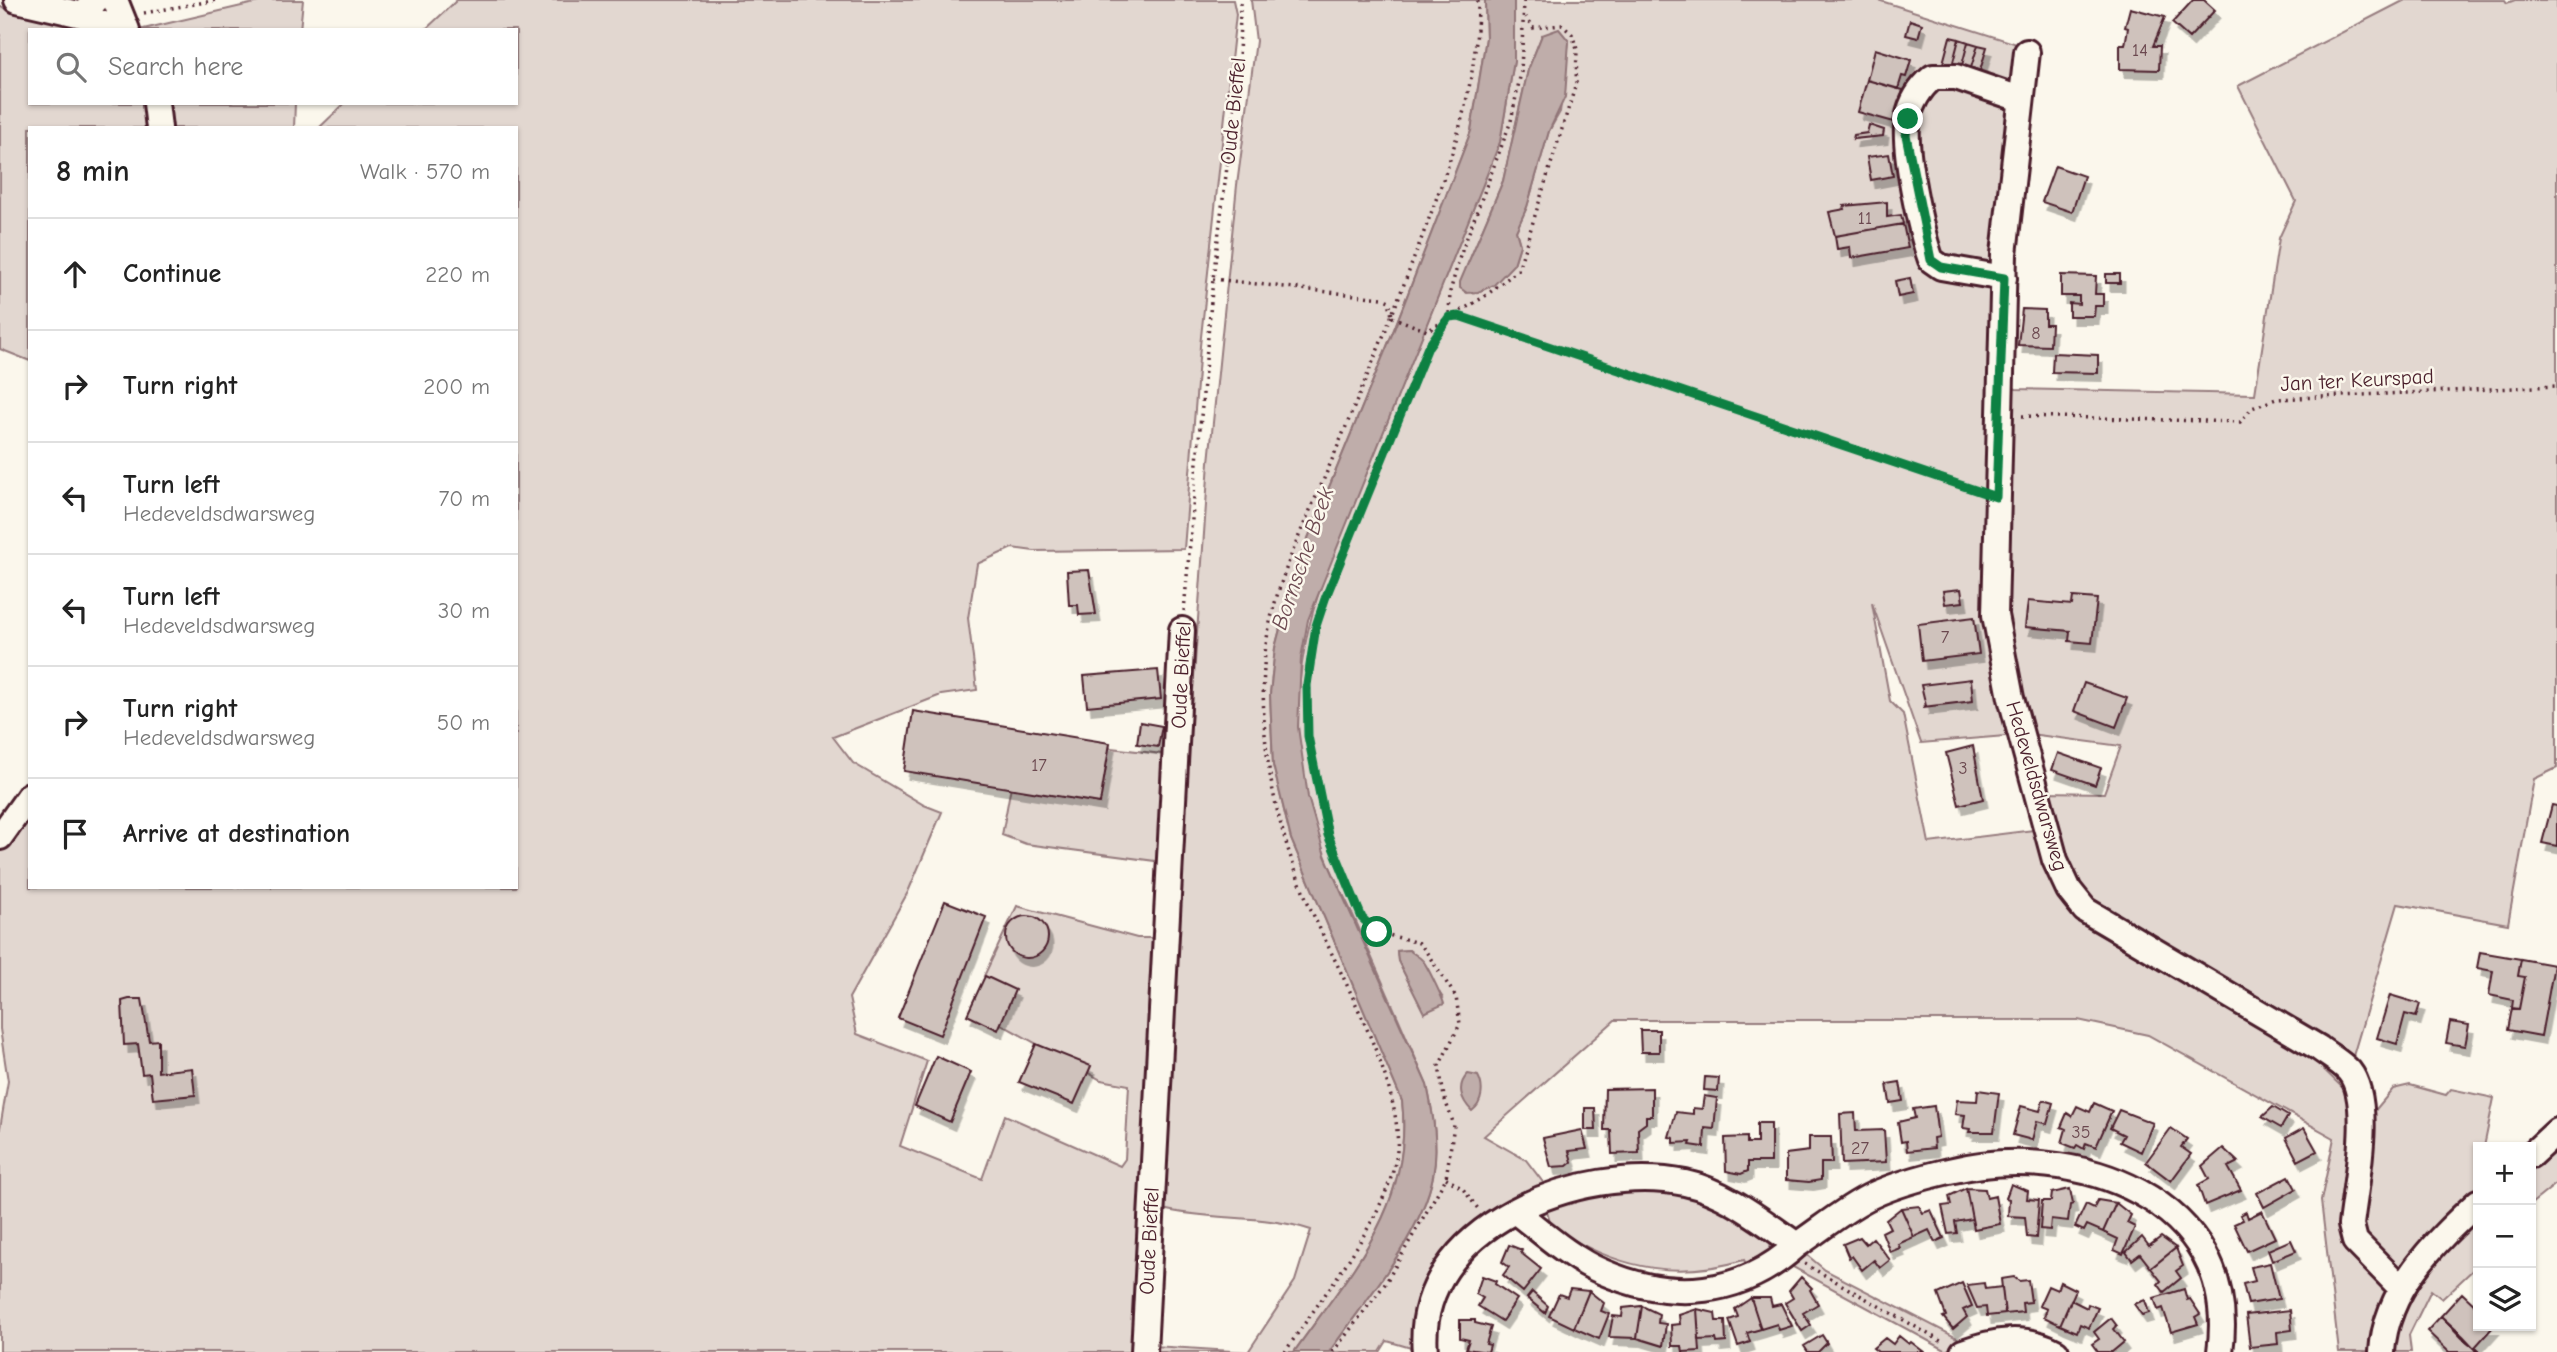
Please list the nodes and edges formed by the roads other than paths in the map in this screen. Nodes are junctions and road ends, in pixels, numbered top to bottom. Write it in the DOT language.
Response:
graph roads {
  1 [pos="17,0"];
  2 [pos="89,7"];
  3 [pos="120,19"];
  4 [pos="2027,52"];
  5 [pos="2020,99"];
  6 [pos="156,105"];
  7 [pos="159,126"];
  8 [pos="2004,278"];
  9 [pos="1182,630"];
  10 [pos="28,798"];
  11 [pos="0,837"];
  12 [pos="2557,1131"];
  13 [pos="2536,1150"];
  14 [pos="2475,1205"];
  15 [pos="1515,1211"];
  16 [pos="1792,1250"];
  17 [pos="2400,1287"];
  18 [pos="1958,1350"];
  19 [pos="1143,1352"];
  20 [pos="1425,1352"];
  21 [pos="2056,1352"];
  22 [pos="2220,1352"];
  23 [pos="2382,1352"];
  1 -- 2 [label="street"];
  2 -- 3 [label="street"];
  4 -- 5 [label="street, Hedeveldsdwarsweg"];
  5 -- 8 [label="street, Hedeveldsdwarsweg"];
  5 -- 8 [label="street"];
  6 -- 7 [label="street"];
  8 -- 17 [label="street, Hedeveldsdwarsweg"];
  9 -- 19 [label="street, Oude Bieffel"];
  10 -- 11 [label="street"];
  12 -- 13 [label="street"];
  14 -- 17 [label="street"];
  15 -- 16 [label="street"];
  15 -- 16 [label="street"];
  15 -- 20 [label="street"];
  16 -- 22 [label="street"];
  17 -- 23 [label="street"];
  18 -- 21 [label="street"];
}
